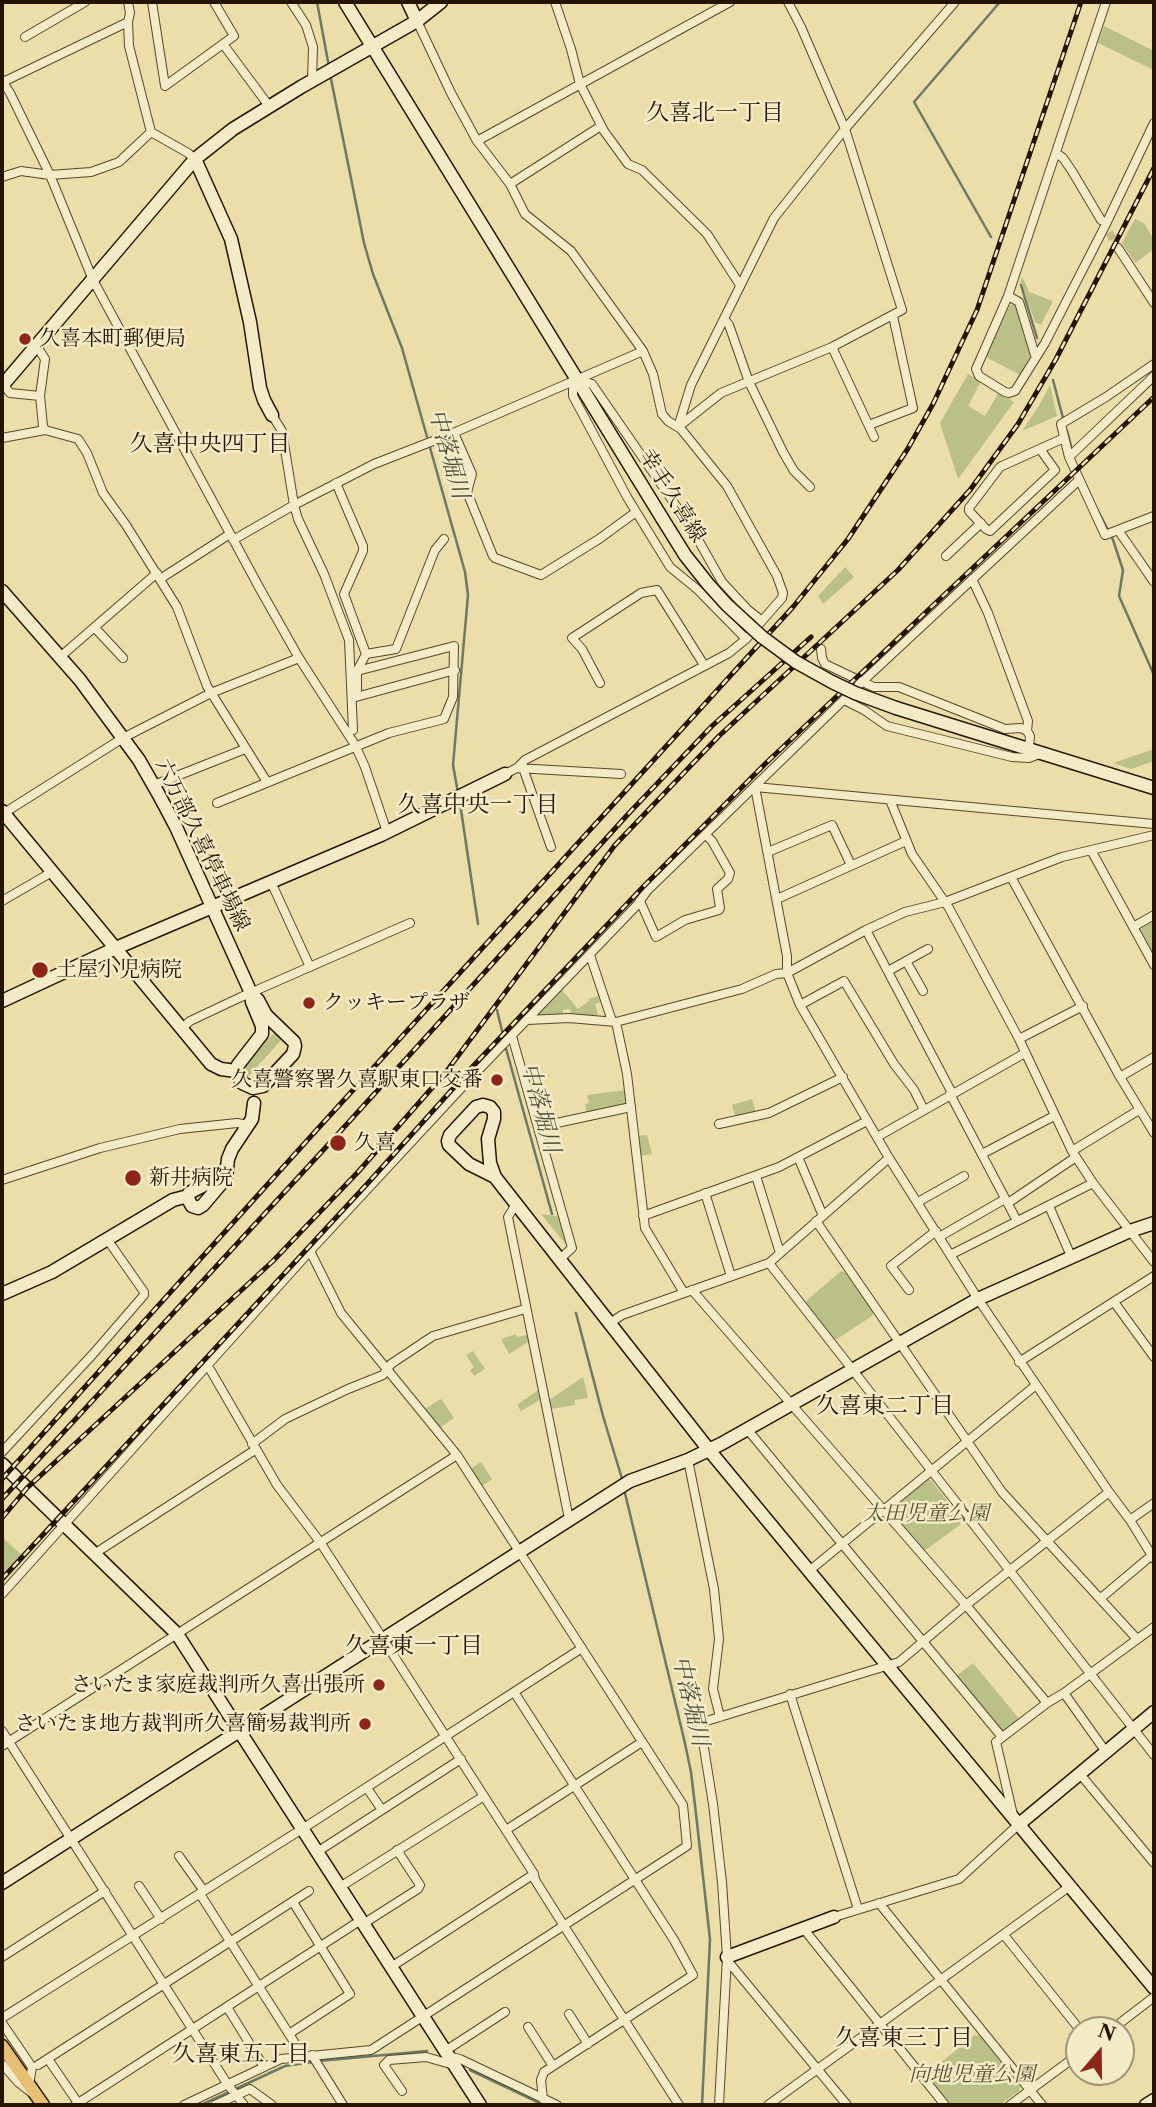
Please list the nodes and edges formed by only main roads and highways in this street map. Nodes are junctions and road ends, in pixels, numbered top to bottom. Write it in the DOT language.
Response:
graph roads {
  1 [pos="2,2046"];
  2 [pos="40,2101"];
  1 -- 2 [label="main road"];
}
